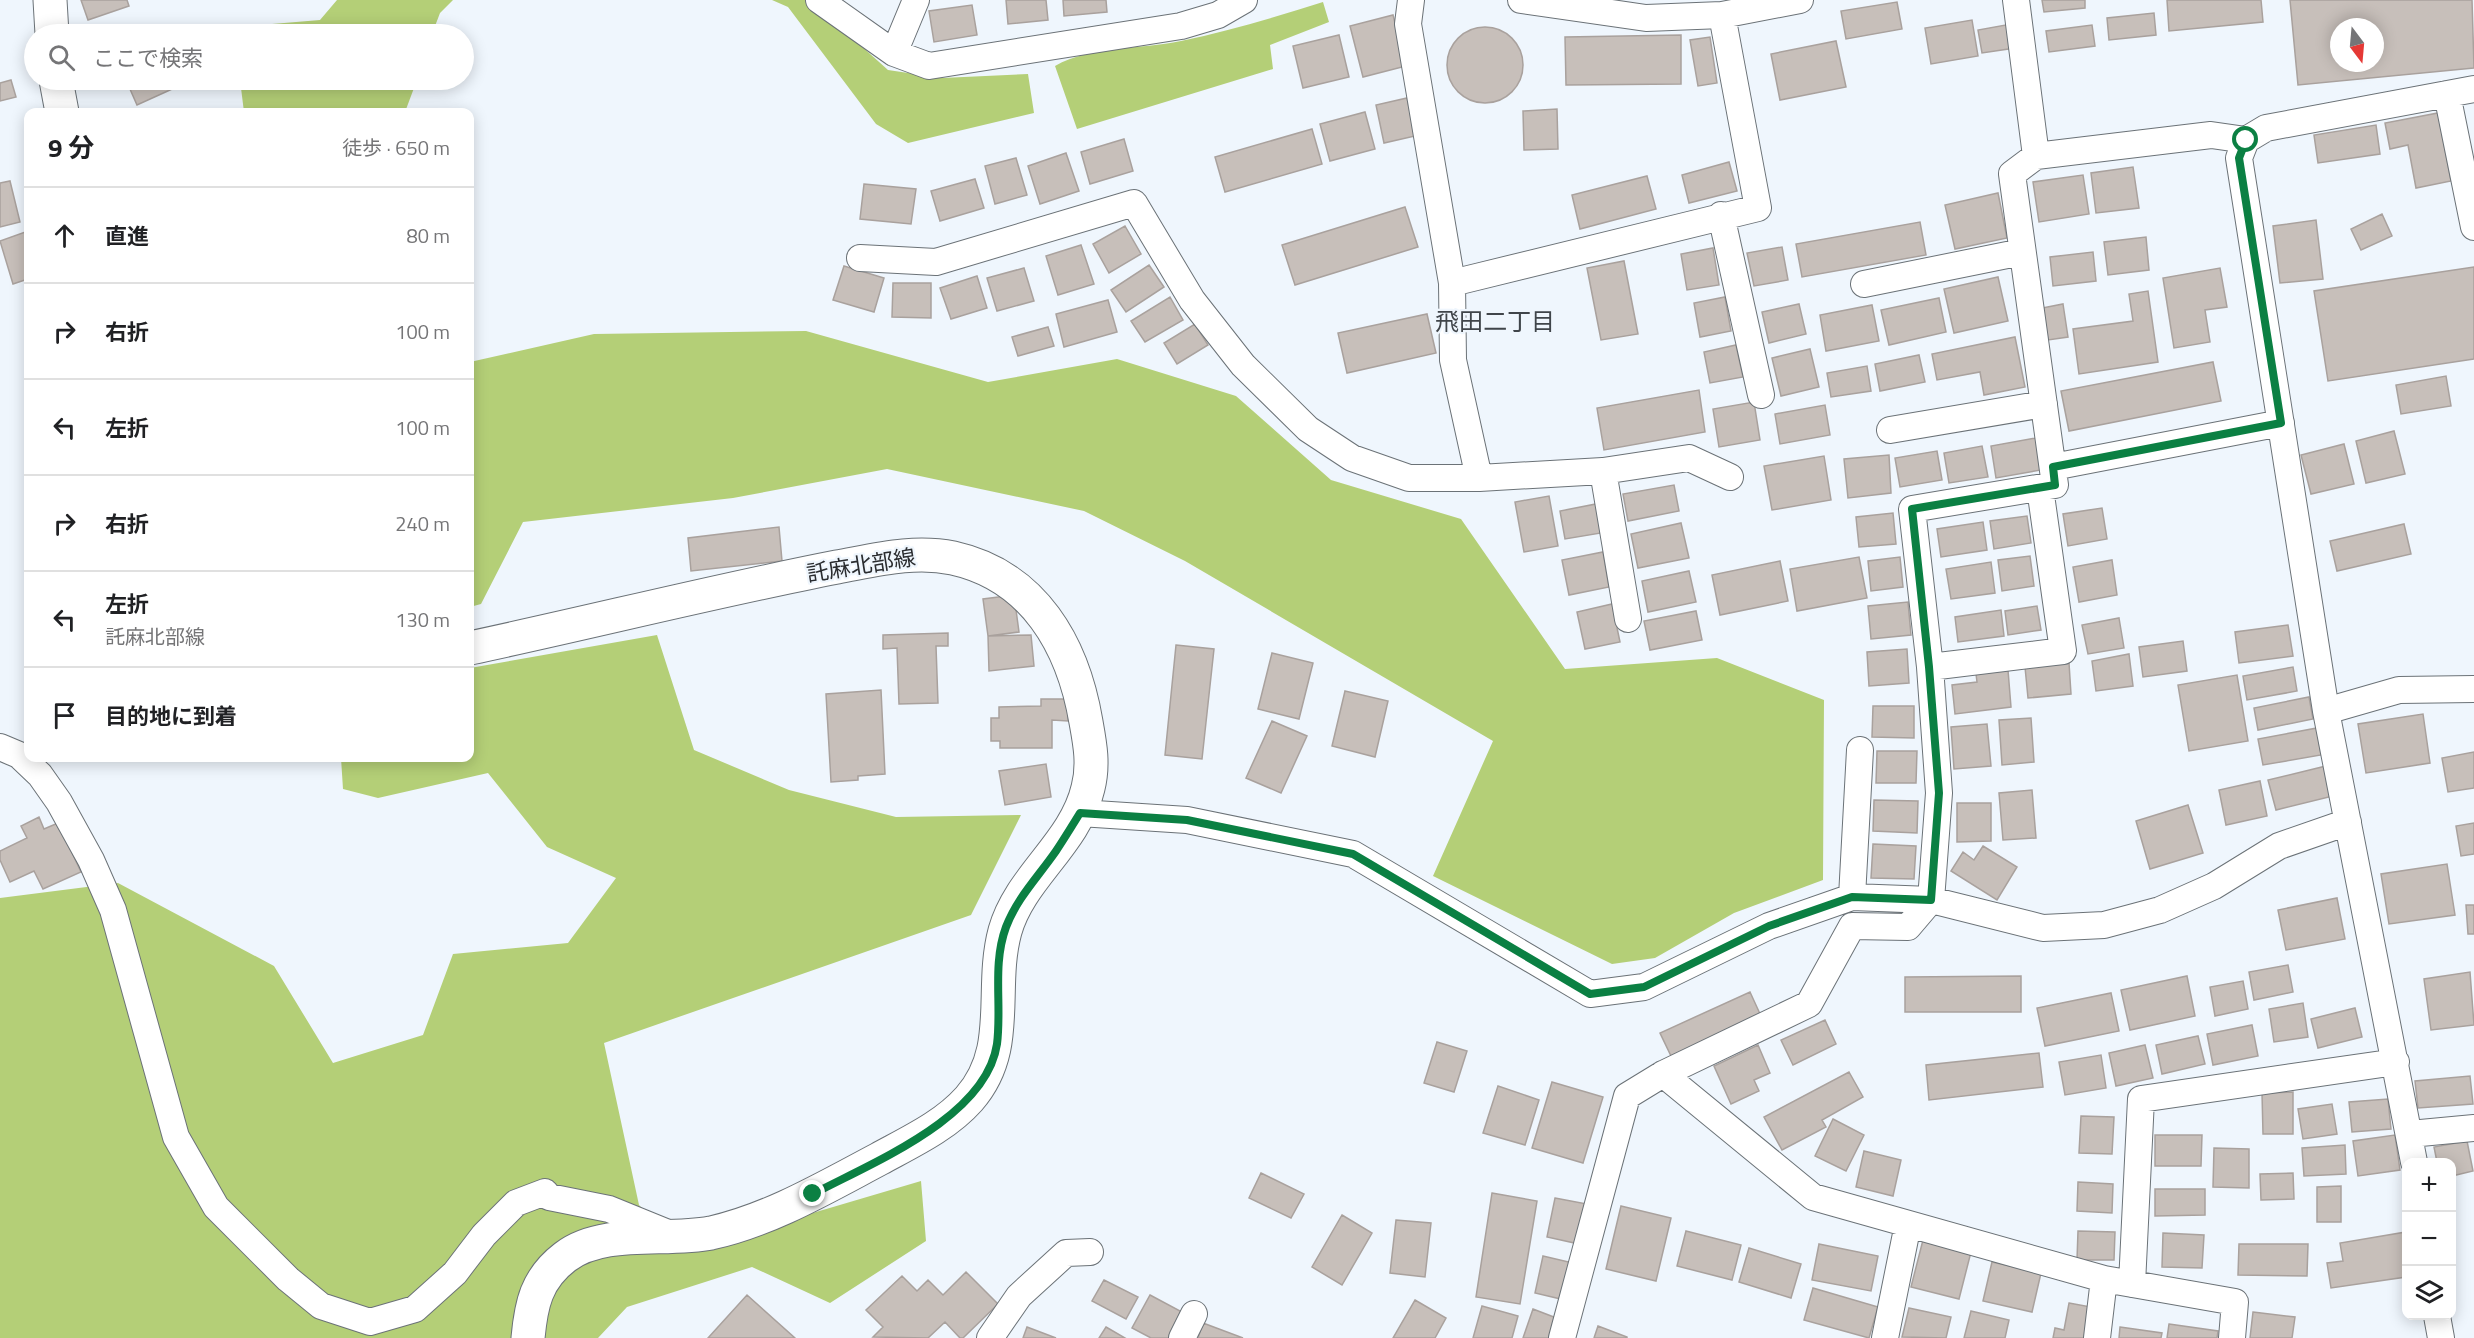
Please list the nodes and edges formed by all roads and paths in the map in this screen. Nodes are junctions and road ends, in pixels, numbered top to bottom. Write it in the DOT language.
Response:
graph roads {
  1 [pos="50,0"];
  2 [pos="819,0"];
  3 [pos="916,0"];
  4 [pos="1244,0"];
  5 [pos="1411,0"];
  6 [pos="1521,0"];
  7 [pos="1800,0"];
  8 [pos="2016,0"];
  9 [pos="1722,15"];
  10 [pos="51,24"];
  11 [pos="894,53"];
  12 [pos="2474,88"];
  13 [pos="58,90"];
  14 [pos="2447,94"];
  15 [pos="61,108"];
  16 [pos="2246,140"];
  17 [pos="2036,156"];
  18 [pos="2472,212"];
  19 [pos="1721,215"];
  20 [pos="2022,252"];
  21 [pos="860,258"];
  22 [pos="1452,283"];
  23 [pos="1864,284"];
  24 [pos="1761,395"];
  25 [pos="2044,404"];
  26 [pos="2281,423"];
  27 [pos="1890,430"];
  28 [pos="1603,471"];
  29 [pos="1730,477"];
  30 [pos="2046,477"];
  31 [pos="1479,478"];
  32 [pos="1628,619"];
  33 [pos="474,647"];
  34 [pos="1929,667"];
  35 [pos="2474,689"];
  36 [pos="2326,711"];
  37 [pos="0,747"];
  38 [pos="1860,750"];
  39 [pos="24,760"];
  40 [pos="26,762"];
  41 [pos="1080,813"];
  42 [pos="2348,822"];
  43 [pos="1852,897"];
  44 [pos="1931,900"];
  45 [pos="2396,1062"];
  46 [pos="1663,1074"];
  47 [pos="2474,1128"];
  48 [pos="2410,1134"];
  49 [pos="2413,1158"];
  50 [pos="1908,1224"];
  51 [pos="684,1237"];
  52 [pos="1090,1252"];
  53 [pos="2104,1279"];
  54 [pos="2132,1284"];
  55 [pos="1194,1314"];
  56 [pos="2439,1320"];
  57 [pos="528,1338"];
  58 [pos="990,1338"];
  59 [pos="1182,1338"];
  60 [pos="1562,1338"];
  61 [pos="1885,1338"];
  62 [pos="2097,1338"];
  63 [pos="2232,1338"];
  64 [pos="2441,1338"];
  1 -- 10 [label="main road"];
  2 -- 11 [label="street"];
  3 -- 11 [label="street"];
  4 -- 11 [label="street"];
  5 -- 22 [label="street"];
  6 -- 9 [label="street"];
  7 -- 9 [label="street"];
  8 -- 17 [label="street"];
  9 -- 19 [label="street"];
  12 -- 14 [label="street"];
  13 -- 15 [label="main road"];
  14 -- 16 [label="street"];
  14 -- 18 [label="street"];
  16 -- 17 [label="street"];
  16 -- 26 [label="street"];
  17 -- 20 [label="street"];
  19 -- 22 [label="street"];
  19 -- 24 [label="street"];
  20 -- 23 [label="street"];
  20 -- 25 [label="street"];
  21 -- 31 [label="street"];
  22 -- 31 [label="street"];
  25 -- 27 [label="street"];
  25 -- 30 [label="street"];
  26 -- 30 [label="street"];
  26 -- 36 [label="street"];
  28 -- 29 [label="street"];
  28 -- 31 [label="street"];
  28 -- 32 [label="street"];
  30 -- 34 [label="street"];
  30 -- 34 [label="street"];
  33 -- 41 [label="main road, 託麻北部線"];
  34 -- 44 [label="street"];
  35 -- 36 [label="street"];
  36 -- 42 [label="street"];
  37 -- 39 [label="street"];
  38 -- 43 [label="street"];
  40 -- 51 [label="street"];
  41 -- 43 [label="street"];
  41 -- 51 [label="main road, 託麻北部線"];
  42 -- 44 [label="street"];
  42 -- 45 [label="street"];
  43 -- 44 [label="street"];
  44 -- 46 [label="street"];
  45 -- 48 [label="street"];
  45 -- 54 [label="street"];
  46 -- 50 [label="street"];
  46 -- 60 [label="street"];
  47 -- 48 [label="street"];
  48 -- 49 [label="street"];
  50 -- 53 [label="street"];
  50 -- 61 [label="street"];
  51 -- 57 [label="main road, 託麻北部線"];
  52 -- 58 [label="street"];
  53 -- 54 [label="street"];
  53 -- 62 [label="street"];
  54 -- 63 [label="street"];
  55 -- 59 [label="street"];
  56 -- 64 [label="street"];
}
